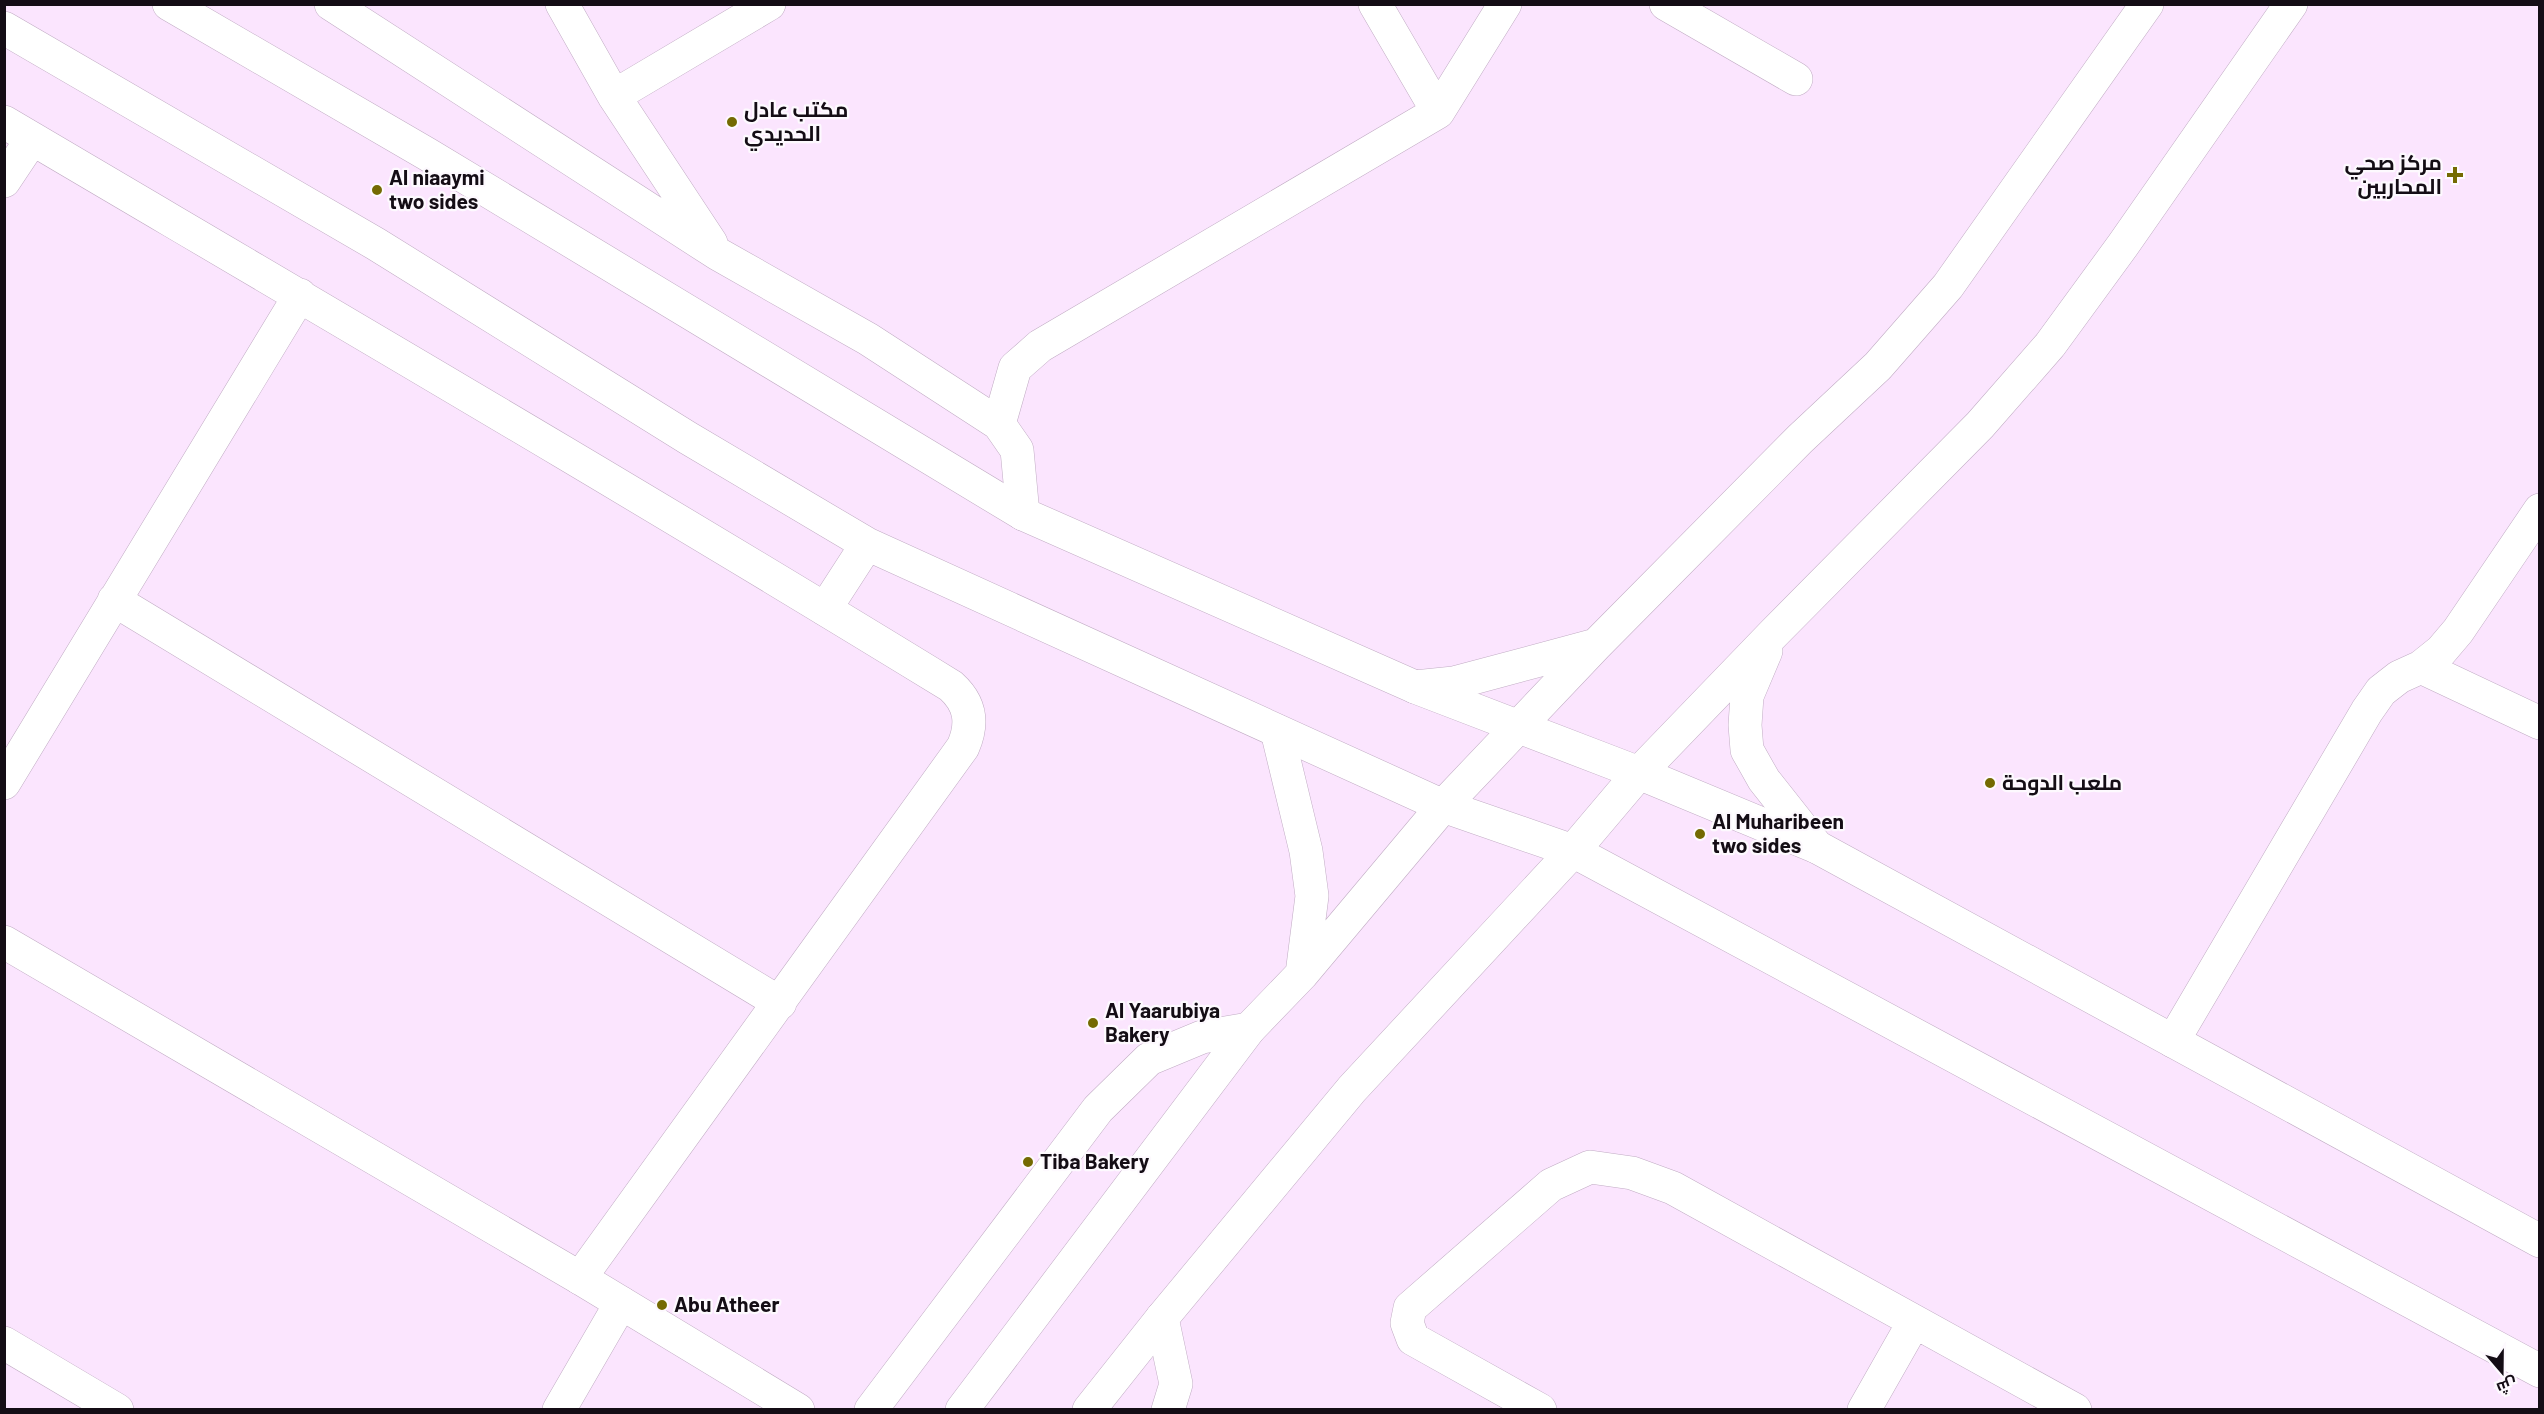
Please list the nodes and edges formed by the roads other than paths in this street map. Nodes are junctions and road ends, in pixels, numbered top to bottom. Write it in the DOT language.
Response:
graph roads {
  1 [pos="169,4"];
  2 [pos="331,4"];
  3 [pos="562,4"];
  4 [pos="769,4"];
  5 [pos="1375,4"];
  6 [pos="1505,4"];
  7 [pos="1666,4"];
  8 [pos="2146,4"];
  9 [pos="2290,4"];
  10 [pos="4,28"];
  11 [pos="1796,79"];
  12 [pos="614,96"];
  13 [pos="1438,112"];
  14 [pos="4,122"];
  15 [pos="32,139"];
  16 [pos="4,181"];
  17 [pos="718,254"];
  18 [pos="300,295"];
  19 [pos="999,424"];
  20 [pos="2540,510"];
  21 [pos="1023,514"];
  22 [pos="867,544"];
  23 [pos="114,600"];
  24 [pos="825,609"];
  25 [pos="1774,633"];
  26 [pos="1596,645"];
  27 [pos="2421,667"];
  28 [pos="1415,687"];
  29 [pos="2540,723"];
  30 [pos="1520,727"];
  31 [pos="1277,731"];
  32 [pos="1640,773"];
  33 [pos="4,783"];
  34 [pos="1443,806"];
  35 [pos="1817,847"];
  36 [pos="1573,851"];
  37 [pos="4,942"];
  38 [pos="1302,974"];
  39 [pos="780,1003"];
  40 [pos="1249,1029"];
  41 [pos="2173,1041"];
  42 [pos="2540,1241"];
  43 [pos="580,1278"];
  44 [pos="621,1303"];
  45 [pos="1162,1318"];
  46 [pos="1914,1322"];
  47 [pos="4,1342"];
  48 [pos="2540,1371"];
  49 [pos="117,1410"];
  50 [pos="559,1410"];
  51 [pos="798,1410"];
  52 [pos="870,1410"];
  53 [pos="962,1410"];
  54 [pos="1089,1410"];
  55 [pos="1168,1410"];
  56 [pos="1540,1410"];
  57 [pos="1864,1410"];
  58 [pos="2075,1410"];
  1 -- 21 [label="street"];
  2 -- 17 [label="street"];
  3 -- 12 [label="street"];
  4 -- 12 [label="street"];
  5 -- 13 [label="street"];
  6 -- 13 [label="street"];
  7 -- 11 [label="street"];
  8 -- 26 [label="street"];
  9 -- 25 [label="street"];
  10 -- 22 [label="street"];
  12 -- 17 [label="street"];
  13 -- 19 [label="street"];
  14 -- 15 [label="street"];
  15 -- 16 [label="street"];
  15 -- 18 [label="street"];
  17 -- 19 [label="street"];
  18 -- 23 [label="street"];
  18 -- 24 [label="street"];
  19 -- 21 [label="street"];
  20 -- 27 [label="street"];
  21 -- 28 [label="street"];
  22 -- 24 [label="street"];
  22 -- 31 [label="street"];
  23 -- 33 [label="street"];
  23 -- 39 [label="street"];
  24 -- 39 [label="street"];
  25 -- 32 [label="street"];
  25 -- 35 [label="street"];
  26 -- 28 [label="street"];
  26 -- 30 [label="street"];
  27 -- 29 [label="street"];
  27 -- 41 [label="street"];
  28 -- 30 [label="street"];
  30 -- 32 [label="street"];
  30 -- 34 [label="street"];
  31 -- 34 [label="street"];
  31 -- 38 [label="street"];
  32 -- 35 [label="street"];
  32 -- 36 [label="street"];
  34 -- 36 [label="street"];
  34 -- 38 [label="street"];
  35 -- 41 [label="street"];
  36 -- 45 [label="street"];
  36 -- 48 [label="street"];
  37 -- 43 [label="street"];
  38 -- 40 [label="street"];
  39 -- 43 [label="street"];
  40 -- 52 [label="street"];
  40 -- 53 [label="street"];
  41 -- 42 [label="street"];
  43 -- 44 [label="street"];
  44 -- 50 [label="street"];
  44 -- 51 [label="street"];
  45 -- 54 [label="street"];
  45 -- 55 [label="street"];
  46 -- 56 [label="street"];
  46 -- 57 [label="street"];
  46 -- 58 [label="street"];
  47 -- 49 [label="street"];
}
